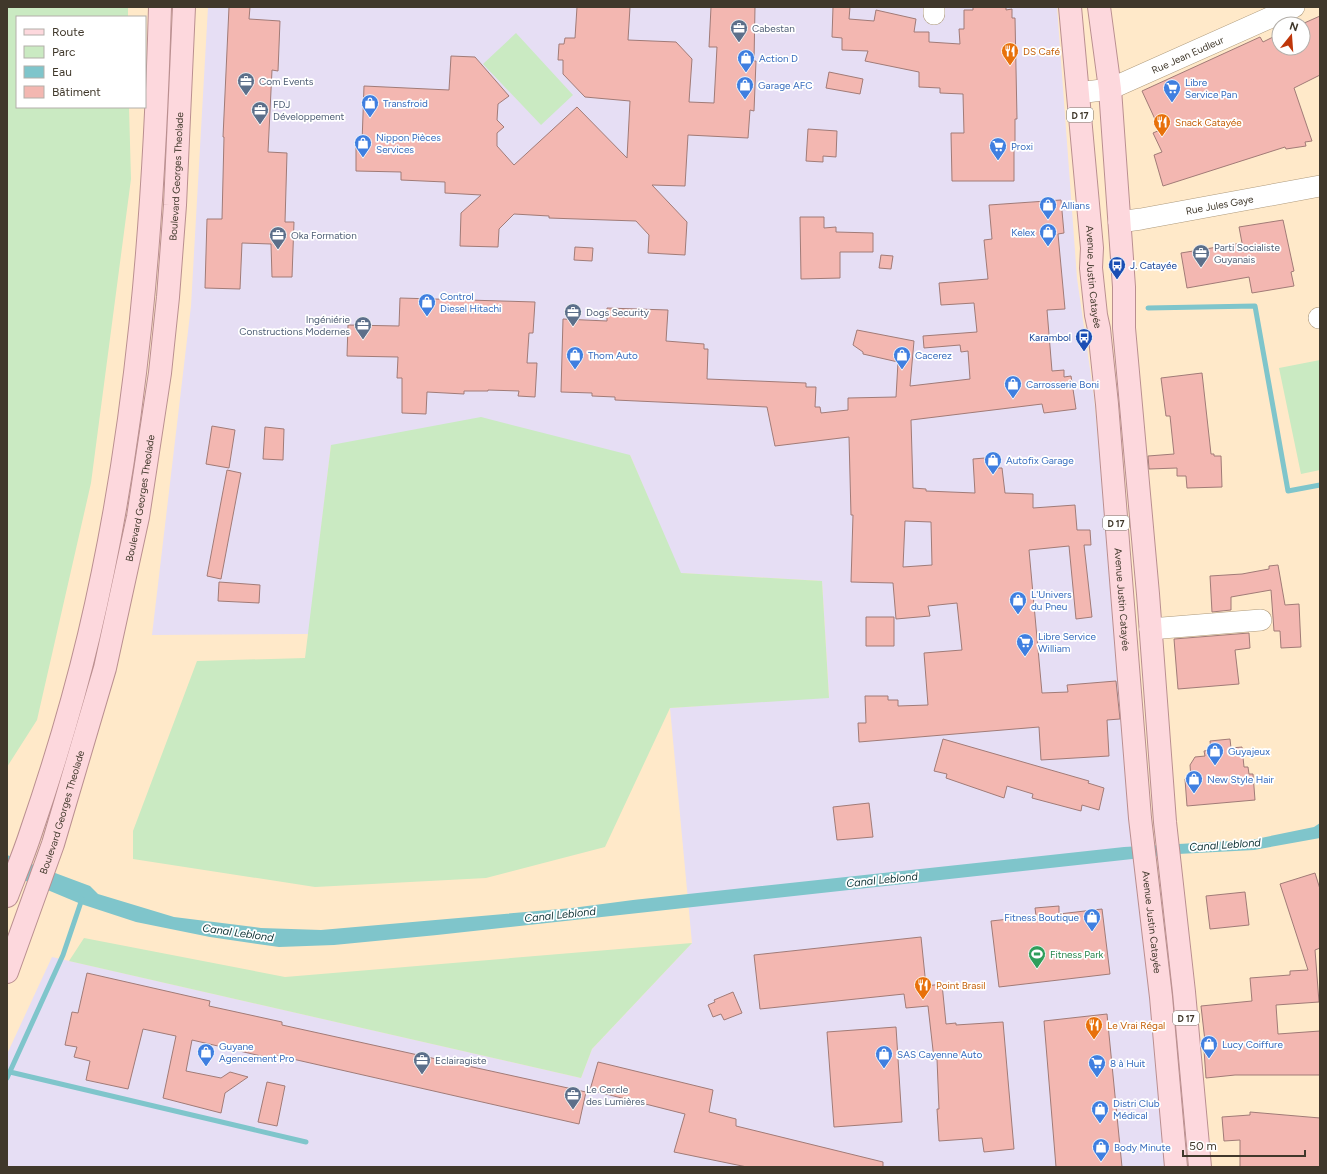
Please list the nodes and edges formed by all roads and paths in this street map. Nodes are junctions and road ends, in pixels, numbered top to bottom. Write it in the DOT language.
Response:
graph roads {
  1 [pos="160,7"];
  2 [pos="184,7"];
  3 [pos="1070,7"];
  4 [pos="1099,7"];
  5 [pos="1294,7"];
  6 [pos="1110,89"];
  7 [pos="1078,92"];
  8 [pos="1320,186"];
  9 [pos="1119,222"];
  10 [pos="1261,620"];
  11 [pos="1150,630"];
  12 [pos="10,889"];
  13 [pos="7,972"];
  14 [pos="1176,1167"];
  15 [pos="1200,1167"];
  1 -- 12 [label="main road"];
  2 -- 13 [label="main road, Boulevard Georges Theolade"];
  3 -- 7 [label="main road, Avenue Justin Catayée / D 17"];
  4 -- 6 [label="main road, D 17"];
  5 -- 6 [label="street, Rue Jean Eudleur"];
  6 -- 7 [label="street, Rue Jean Eudleur"];
  6 -- 9 [label="main road, D 17"];
  7 -- 14 [label="main road, Avenue Justin Catayée / D 17"];
  8 -- 9 [label="street, Rue Jules Gaye"];
  9 -- 11 [label="main road, D 17"];
  10 -- 11 [label="street"];
  11 -- 15 [label="main road, D 17"];
}
